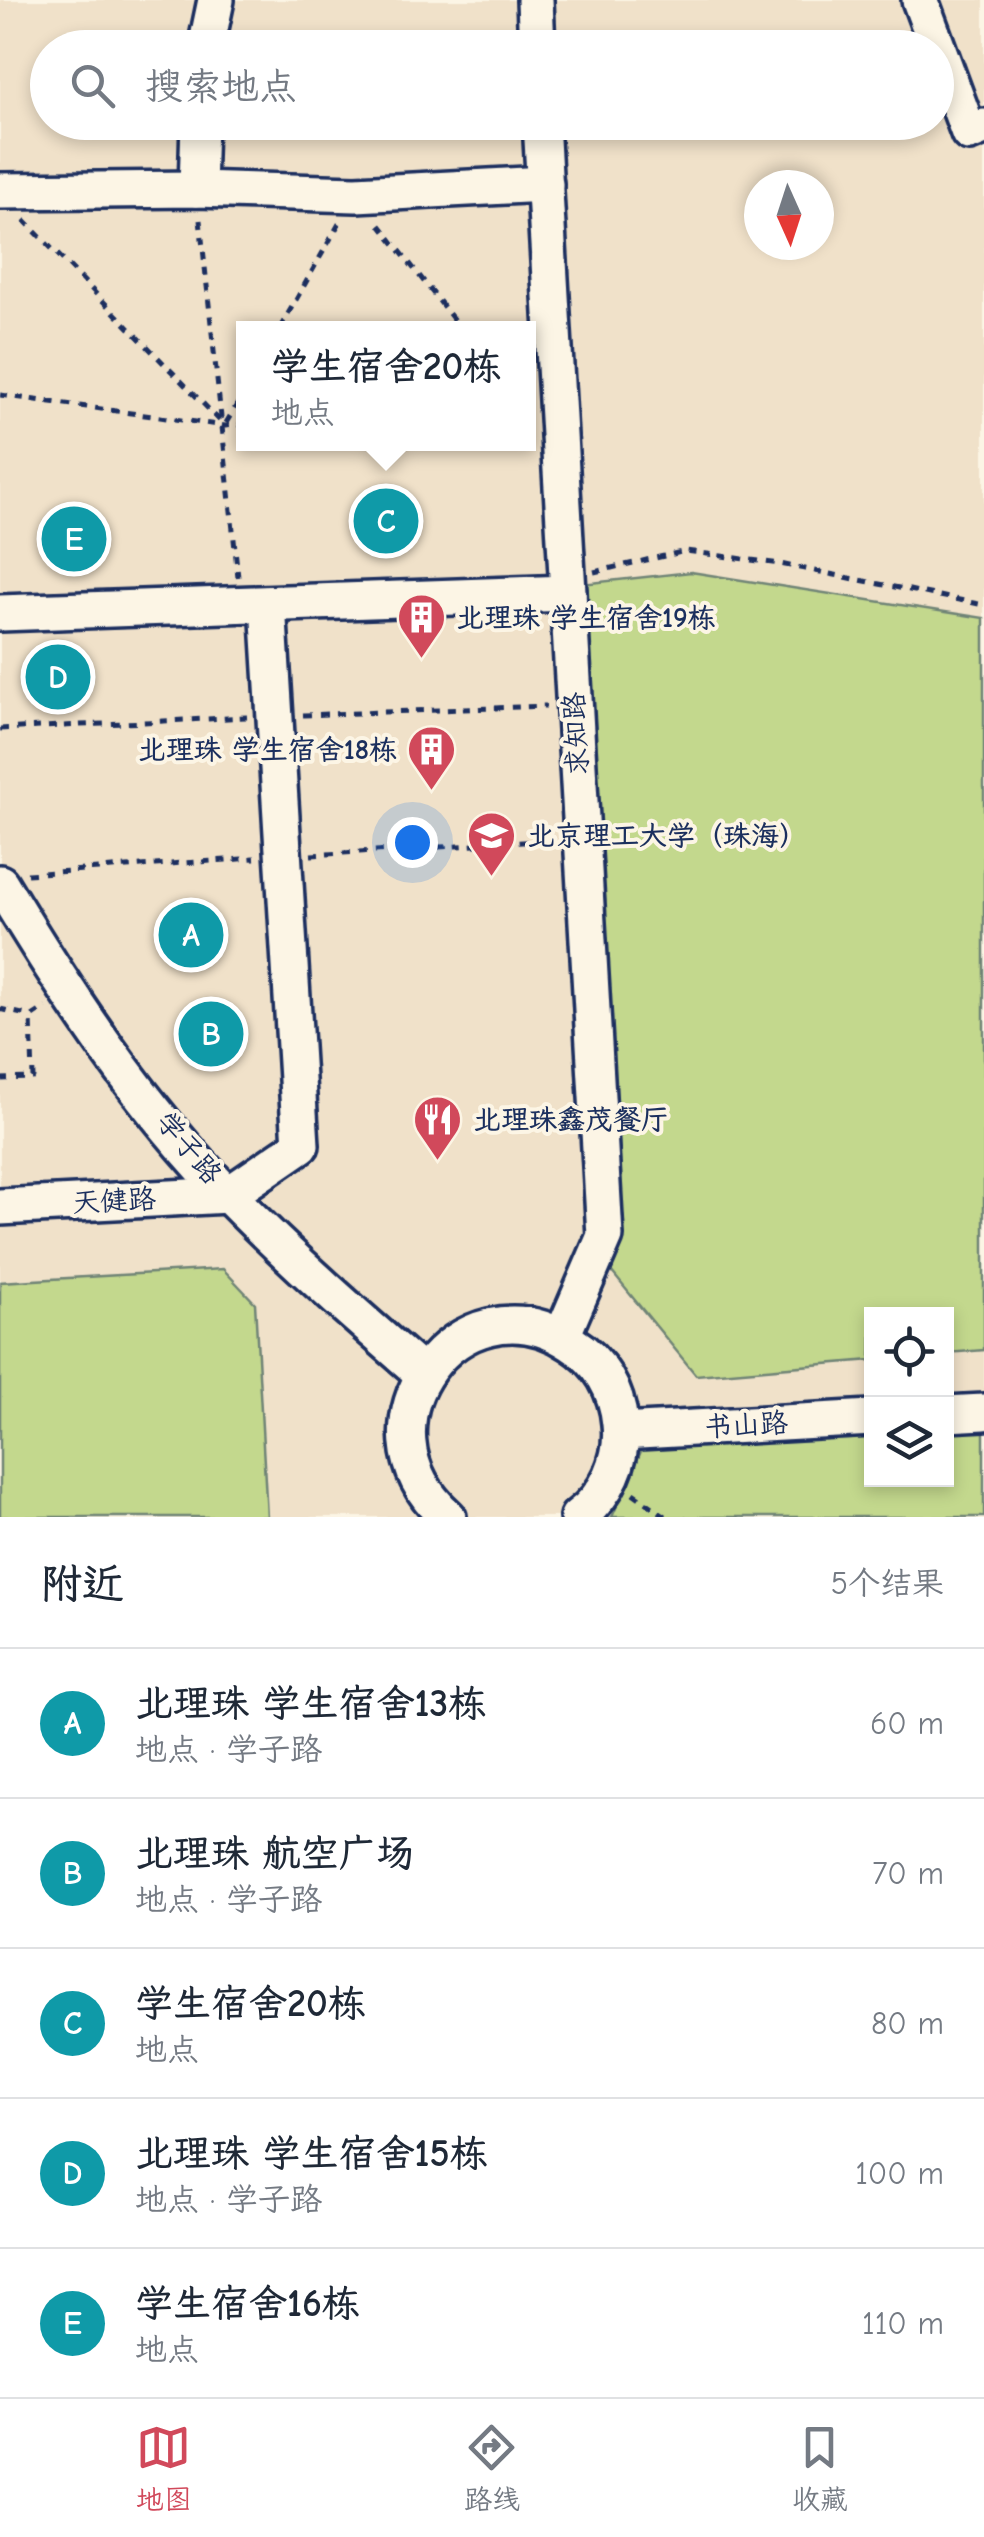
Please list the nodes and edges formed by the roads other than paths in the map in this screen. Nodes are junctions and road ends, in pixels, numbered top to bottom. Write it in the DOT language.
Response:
graph roads {
  1 [pos="216,0"];
  2 [pos="534,0"];
  3 [pos="920,0"];
  4 [pos="210,30"];
  5 [pos="536,30"];
  6 [pos="931,30"];
  7 [pos="954,92"];
  8 [pos="984,127"];
  9 [pos="198,140"];
  10 [pos="543,140"];
  11 [pos="545,184"];
  12 [pos="197,188"];
  13 [pos="7,200"];
  14 [pos="568,583"];
  15 [pos="254,604"];
  16 [pos="0,613"];
  17 [pos="0,883"];
  18 [pos="228,1195"];
  19 [pos="0,1206"];
  20 [pos="562,1336"];
  21 [pos="423,1374"];
  22 [pos="984,1412"];
  23 [pos="954,1414"];
  24 [pos="864,1418"];
  25 [pos="621,1432"];
  26 [pos="448,1517"];
  27 [pos="578,1517"];
  1 -- 4 [label="street"];
  2 -- 5 [label="street"];
  3 -- 6 [label="street"];
  7 -- 8 [label="street"];
  9 -- 12 [label="street"];
  10 -- 11 [label="street, 求知路"];
  11 -- 12 [label="street"];
  11 -- 14 [label="street, 求知路"];
  12 -- 13 [label="street"];
  14 -- 15 [label="street"];
  14 -- 20 [label="street, 求知路"];
  15 -- 16 [label="street"];
  15 -- 18 [label="street"];
  17 -- 18 [label="street, 学子路"];
  18 -- 19 [label="street, 天健路"];
  18 -- 21 [label="street, 学子路"];
  20 -- 21 [label="street"];
  20 -- 25 [label="street"];
  21 -- 26 [label="street"];
  22 -- 23 [label="street"];
  24 -- 25 [label="street, 书山路"];
  25 -- 27 [label="street"];
}
